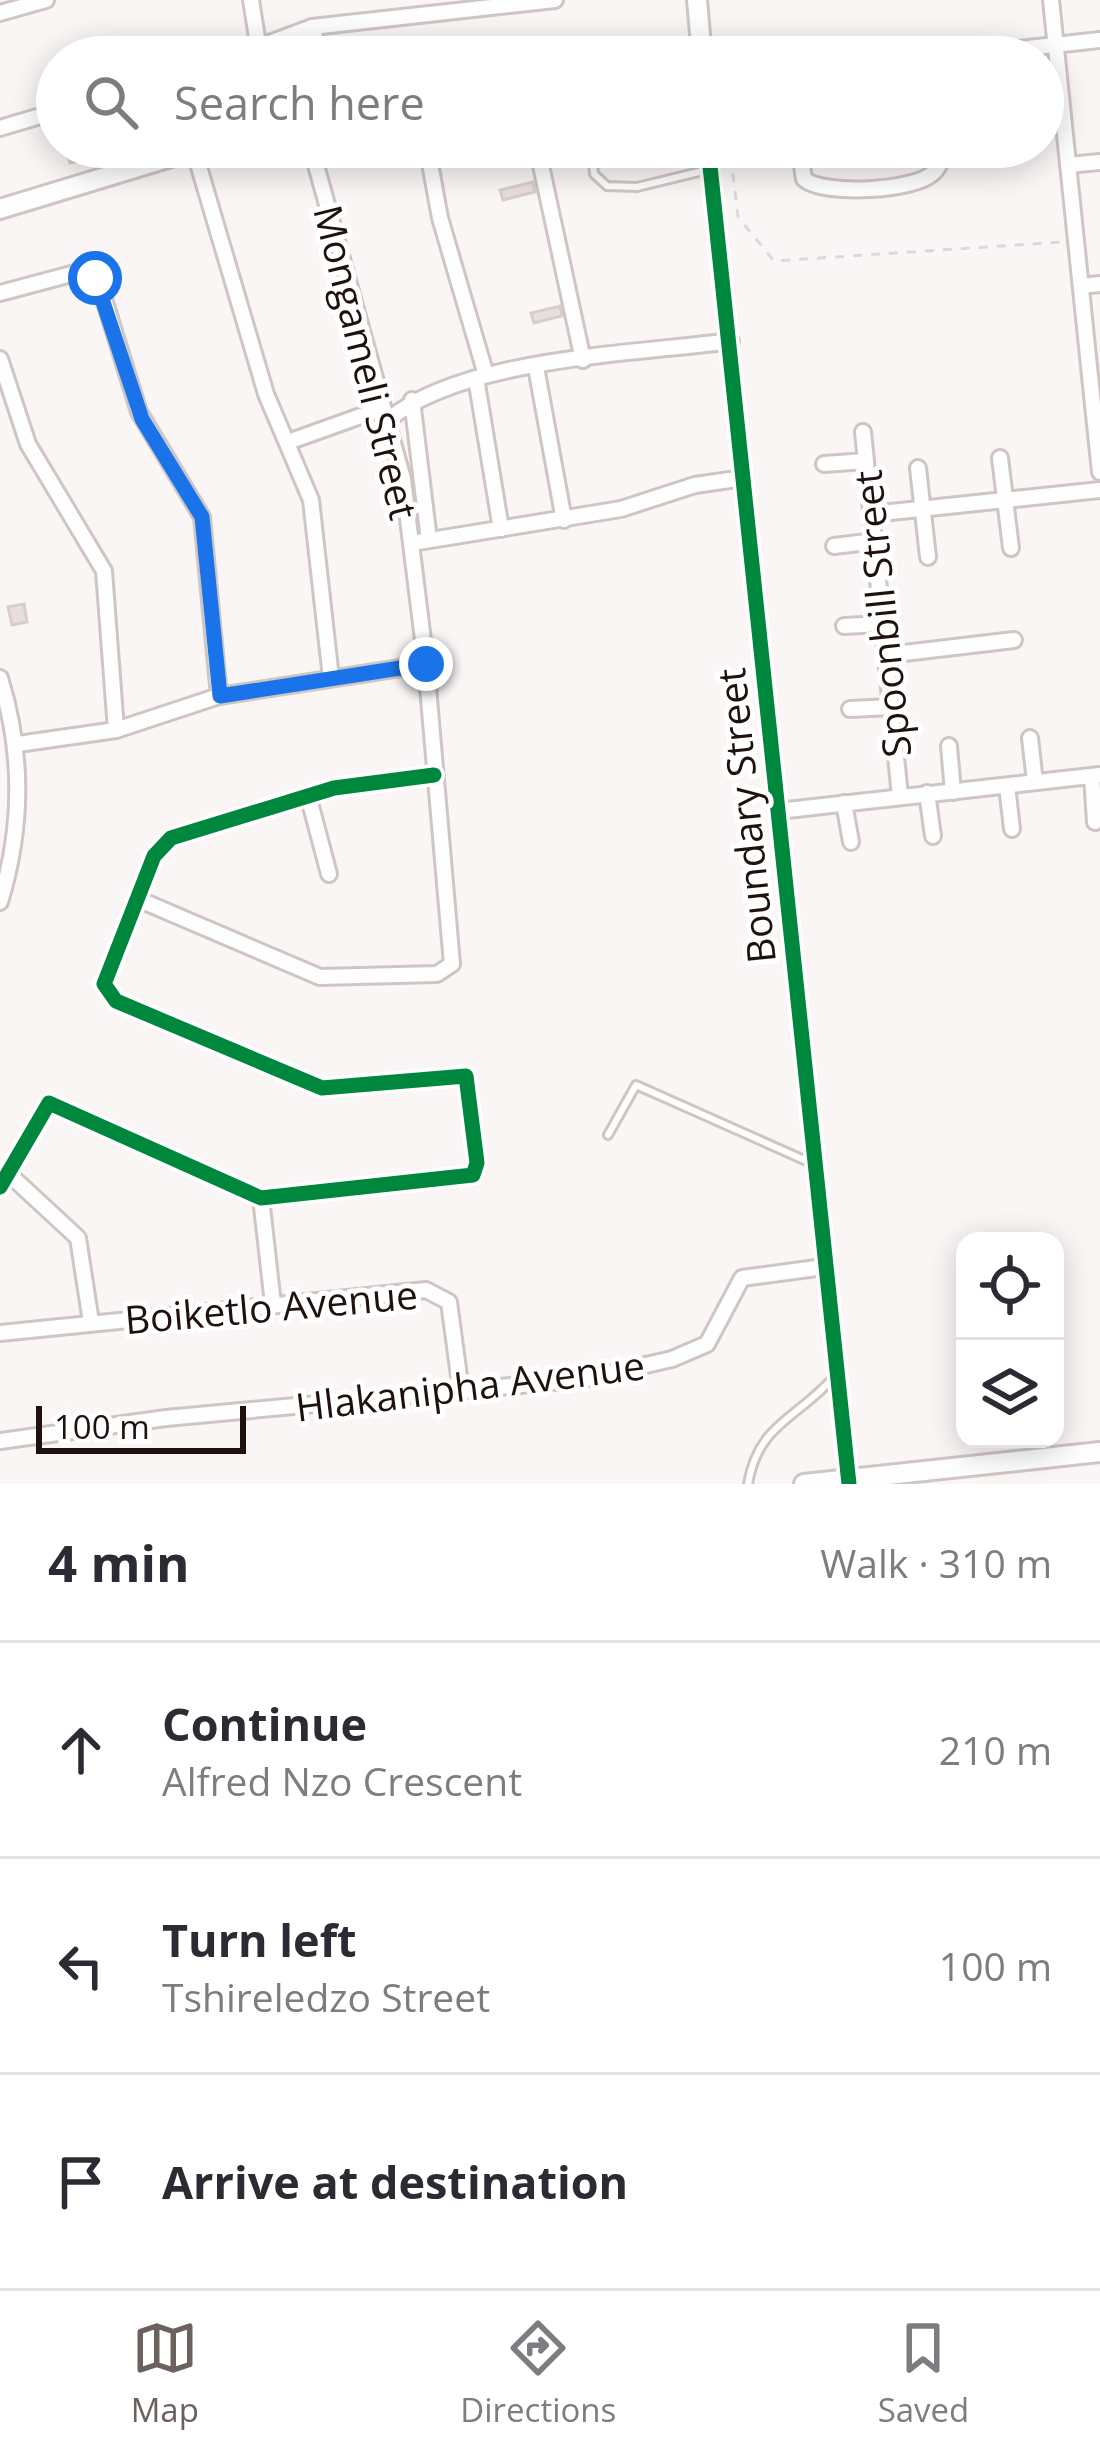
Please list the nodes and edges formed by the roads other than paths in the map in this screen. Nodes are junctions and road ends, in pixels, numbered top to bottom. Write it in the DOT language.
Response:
graph roads {
  1 [pos="46,0"];
  2 [pos="251,0"];
  3 [pos="555,0"];
  4 [pos="697,0"];
  5 [pos="1052,0"];
  6 [pos="0,14"];
  7 [pos="312,27"];
  8 [pos="257,36"];
  9 [pos="283,36"];
  10 [pos="315,36"];
  11 [pos="700,36"];
  12 [pos="1056,36"];
  13 [pos="1100,40"];
  14 [pos="1064,43"];
  15 [pos="36,117"];
  16 [pos="1064,121"];
  17 [pos="0,128"];
  18 [pos="1100,162"];
  19 [pos="1068,165"];
  20 [pos="134,168"];
  21 [pos="204,168"];
  22 [pos="317,168"];
  23 [pos="431,168"];
  24 [pos="542,168"];
  25 [pos="594,168"];
  26 [pos="685,168"];
  27 [pos="711,168"];
  28 [pos="803,168"];
  29 [pos="938,168"];
  30 [pos="0,209"];
  31 [pos="1100,284"];
  32 [pos="1081,286"];
  33 [pos="0,293"];
  34 [pos="731,341"];
  35 [pos="0,358"];
  36 [pos="583,360"];
  37 [pos="536,368"];
  38 [pos="481,376"];
  39 [pos="412,400"];
  40 [pos="1097,407"];
  41 [pos="385,414"];
  42 [pos="863,432"];
  43 [pos="288,442"];
  44 [pos="1000,458"];
  45 [pos="866,461"];
  46 [pos="824,464"];
  47 [pos="918,468"];
  48 [pos="1100,472"];
  49 [pos="744,478"];
  50 [pos="1100,490"];
  51 [pos="1004,500"];
  52 [pos="923,509"];
  53 [pos="872,514"];
  54 [pos="564,520"];
  55 [pos="501,529"];
  56 [pos="429,540"];
  57 [pos="874,542"];
  58 [pos="412,543"];
  59 [pos="834,546"];
  60 [pos="1011,548"];
  61 [pos="928,557"];
  62 [pos="882,624"];
  63 [pos="844,626"];
  64 [pos="1014,640"];
  65 [pos="886,655"];
  66 [pos="426,664"];
  67 [pos="0,678"];
  68 [pos="331,678"];
  69 [pos="220,696"];
  70 [pos="892,707"];
  71 [pos="850,709"];
  72 [pos="116,730"];
  73 [pos="1030,738"];
  74 [pos="18,744"];
  75 [pos="949,746"];
  76 [pos="434,775"];
  77 [pos="1096,775"];
  78 [pos="1034,782"];
  79 [pos="1007,786"];
  80 [pos="953,792"];
  81 [pos="927,794"];
  82 [pos="308,795"];
  83 [pos="899,796"];
  84 [pos="844,802"];
  85 [pos="778,811"];
  86 [pos="1095,822"];
  87 [pos="1012,829"];
  88 [pos="934,836"];
  89 [pos="851,842"];
  90 [pos="329,874"];
  91 [pos="140,900"];
  92 [pos="0,902"];
  93 [pos="608,1136"];
  94 [pos="814,1165"];
  95 [pos="6,1182"];
  96 [pos="261,1198"];
  97 [pos="824,1267"];
  98 [pos="273,1304"];
  99 [pos="91,1322"];
  100 [pos="0,1334"];
  101 [pos="836,1375"];
  102 [pos="461,1391"];
  103 [pos="0,1442"];
  104 [pos="1100,1452"];
  105 [pos="849,1481"];
  106 [pos="748,1484"];
  107 [pos="804,1484"];
  1 -- 6 [label="street"];
  2 -- 8 [label="street"];
  3 -- 7 [label="street"];
  4 -- 11 [label="street"];
  5 -- 12 [label="street"];
  7 -- 9 [label="street"];
  7 -- 10 [label="street"];
  13 -- 14 [label="street"];
  15 -- 17 [label="street"];
  16 -- 19 [label="street"];
  18 -- 19 [label="street"];
  19 -- 32 [label="street"];
  20 -- 30 [label="street"];
  21 -- 43 [label="street"];
  22 -- 41 [label="street, Mongameli Street"];
  23 -- 38 [label="street"];
  24 -- 36 [label="street"];
  25 -- 26 [label="lane"];
  27 -- 34 [label="street, Boundary Street"];
  28 -- 29 [label="street"];
  31 -- 32 [label="street"];
  32 -- 40 [label="street"];
  33 -- 69 [label="street"];
  34 -- 36 [label="street"];
  34 -- 49 [label="street, Boundary Street"];
  35 -- 72 [label="street"];
  36 -- 37 [label="street"];
  37 -- 38 [label="street"];
  37 -- 54 [label="street"];
  38 -- 39 [label="street"];
  38 -- 55 [label="street"];
  39 -- 41 [label="street"];
  39 -- 56 [label="street"];
  40 -- 48 [label="street"];
  41 -- 43 [label="street"];
  41 -- 58 [label="street, Mongameli Street"];
  42 -- 45 [label="street, Spoonbill Street"];
  43 -- 68 [label="street"];
  44 -- 51 [label="street"];
  45 -- 46 [label="street"];
  45 -- 53 [label="street, Spoonbill Street"];
  47 -- 52 [label="street"];
  49 -- 54 [label="street"];
  49 -- 85 [label="street, Boundary Street"];
  50 -- 51 [label="street"];
  51 -- 52 [label="street"];
  51 -- 60 [label="street"];
  52 -- 53 [label="street"];
  52 -- 61 [label="street"];
  53 -- 57 [label="street, Spoonbill Street"];
  54 -- 55 [label="street"];
  55 -- 56 [label="street"];
  56 -- 58 [label="street"];
  57 -- 59 [label="street"];
  57 -- 62 [label="street, Spoonbill Street"];
  58 -- 66 [label="street, Mongameli Street"];
  62 -- 63 [label="street"];
  62 -- 65 [label="street, Spoonbill Street"];
  64 -- 65 [label="street"];
  65 -- 70 [label="street, Spoonbill Street"];
  66 -- 68 [label="street"];
  66 -- 76 [label="street, Mongameli Street"];
  67 -- 74 [label="street"];
  68 -- 69 [label="street"];
  69 -- 72 [label="street"];
  70 -- 71 [label="street"];
  70 -- 83 [label="street, Spoonbill Street"];
  72 -- 74 [label="street"];
  73 -- 78 [label="street"];
  74 -- 92 [label="street"];
  75 -- 80 [label="street"];
  76 -- 82 [label="street"];
  76 -- 91 [label="street, Mongameli Street"];
  77 -- 78 [label="street"];
  77 -- 86 [label="street"];
  78 -- 79 [label="street"];
  79 -- 80 [label="street"];
  79 -- 87 [label="street"];
  80 -- 81 [label="street"];
  81 -- 83 [label="street"];
  81 -- 88 [label="street"];
  82 -- 90 [label="street"];
  82 -- 91 [label="street"];
  83 -- 84 [label="street"];
  84 -- 85 [label="street"];
  84 -- 89 [label="street"];
  85 -- 94 [label="street, Boundary Street"];
  91 -- 96 [label="street"];
  93 -- 94 [label="lane"];
  94 -- 97 [label="street, Boundary Street"];
  95 -- 96 [label="street"];
  95 -- 99 [label="street"];
  96 -- 98 [label="street"];
  97 -- 101 [label="street, Boundary Street"];
  97 -- 102 [label="street, Hlakanipha Avenue"];
  98 -- 99 [label="street, Boiketlo Avenue"];
  98 -- 102 [label="street, Boiketlo Avenue"];
  99 -- 100 [label="street, Boiketlo Avenue"];
  101 -- 105 [label="street, Boundary Street"];
  101 -- 106 [label="lane"];
  102 -- 103 [label="street, Hlakanipha Avenue"];
  104 -- 105 [label="street"];
  105 -- 107 [label="street"];
}
